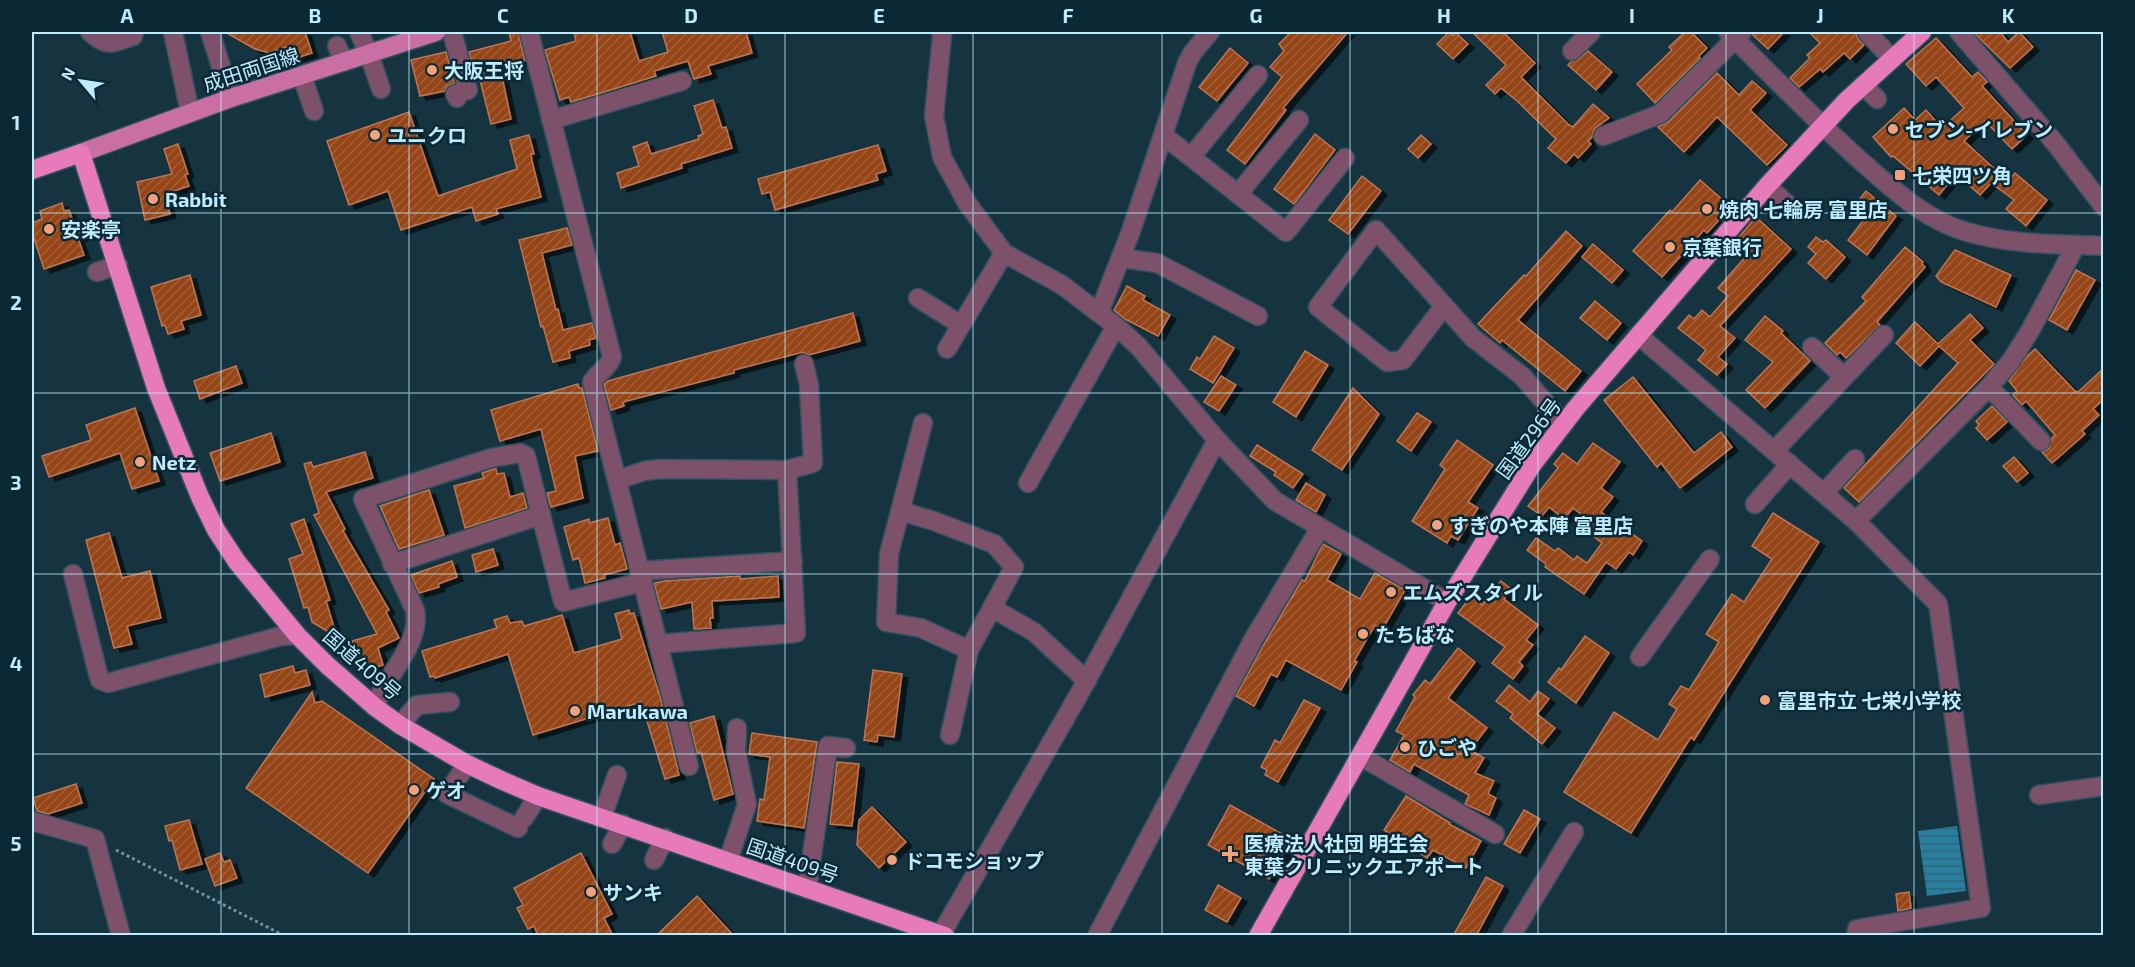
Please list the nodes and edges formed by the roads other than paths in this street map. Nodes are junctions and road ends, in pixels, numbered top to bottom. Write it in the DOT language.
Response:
graph roads {
  1 [pos="90,32"];
  2 [pos="134,32"];
  3 [pos="173,32"];
  4 [pos="210,32"];
  5 [pos="359,32"];
  6 [pos="436,32"];
  7 [pos="452,32"];
  8 [pos="529,32"];
  9 [pos="941,32"];
  10 [pos="1210,32"];
  11 [pos="1591,32"];
  12 [pos="1867,32"];
  13 [pos="1922,32"];
  14 [pos="1959,32"];
  15 [pos="1735,34"];
  16 [pos="1572,51"];
  17 [pos="369,54"];
  18 [pos="1892,59"];
  19 [pos="1258,75"];
  20 [pos="302,76"];
  21 [pos="682,81"];
  22 [pos="1863,85"];
  23 [pos="381,89"];
  24 [pos="231,98"];
  25 [pos="457,98"];
  26 [pos="1878,99"];
  27 [pos="314,111"];
  28 [pos="190,113"];
  29 [pos="551,120"];
  30 [pos="1299,120"];
  31 [pos="1822,126"];
  32 [pos="1163,135"];
  33 [pos="1603,136"];
  34 [pos="81,153"];
  35 [pos="1191,157"];
  36 [pos="1345,158"];
  37 [pos="32,170"];
  38 [pos="1767,186"];
  39 [pos="1238,194"];
  40 [pos="2103,207"];
  41 [pos="1796,212"];
  42 [pos="2076,245"];
  43 [pos="2103,246"];
  44 [pos="1004,253"];
  45 [pos="1121,258"];
  46 [pos="118,265"];
  47 [pos="97,272"];
  48 [pos="918,298"];
  49 [pos="1444,306"];
  50 [pos="1099,313"];
  51 [pos="1258,316"];
  52 [pos="961,326"];
  53 [pos="1116,326"];
  54 [pos="1638,335"];
  55 [pos="1884,335"];
  56 [pos="1812,346"];
  57 [pos="947,349"];
  58 [pos="804,364"];
  59 [pos="1844,377"];
  60 [pos="1989,387"];
  61 [pos="923,423"];
  62 [pos="1564,424"];
  63 [pos="1217,440"];
  64 [pos="2041,441"];
  65 [pos="1774,451"];
  66 [pos="1855,459"];
  67 [pos="1790,464"];
  68 [pos="788,470"];
  69 [pos="617,480"];
  70 [pos="1028,483"];
  71 [pos="1824,493"];
  72 [pos="1755,504"];
  73 [pos="900,511"];
  74 [pos="542,515"];
  75 [pos="1856,521"];
  76 [pos="1320,528"];
  77 [pos="1710,559"];
  78 [pos="793,561"];
  79 [pos="392,564"];
  80 [pos="73,574"];
  81 [pos="641,576"];
  82 [pos="1447,602"];
  83 [pos="992,608"];
  84 [pos="297,635"];
  85 [pos="658,644"];
  86 [pos="969,650"];
  87 [pos="1640,657"];
  88 [pos="1087,681"];
  89 [pos="450,702"];
  90 [pos="375,707"];
  91 [pos="400,725"];
  92 [pos="737,728"];
  93 [pos="950,735"];
  94 [pos="846,748"];
  95 [pos="1360,756"];
  96 [pos="467,764"];
  97 [pos="689,766"];
  98 [pos="617,775"];
  99 [pos="2103,786"];
  100 [pos="2039,795"];
  101 [pos="538,796"];
  102 [pos="602,817"];
  103 [pos="32,821"];
  104 [pos="623,824"];
  105 [pos="1574,832"];
  106 [pos="1495,834"];
  107 [pos="665,838"];
  108 [pos="612,844"];
  109 [pos="654,860"];
  110 [pos="728,861"];
  111 [pos="807,889"];
  112 [pos="942,935"];
  113 [pos="121,936"];
  114 [pos="1097,936"];
  115 [pos="1258,936"];
  116 [pos="1511,936"];
  117 [pos="1856,936"];
  1 -- 2 [label="street"];
  3 -- 28 [label="street"];
  4 -- 24 [label="street"];
  5 -- 17 [label="street"];
  6 -- 17 [label="main road, 成田両国線"];
  7 -- 25 [label="street"];
  8 -- 29 [label="street"];
  9 -- 44 [label="street"];
  10 -- 32 [label="street"];
  11 -- 16 [label="street"];
  12 -- 18 [label="street"];
  13 -- 18 [label="highway, 国道296号"];
  14 -- 40 [label="street"];
  15 -- 31 [label="street"];
  15 -- 33 [label="street"];
  17 -- 20 [label="main road, 成田両国線"];
  17 -- 23 [label="street"];
  18 -- 22 [label="highway, 国道296号"];
  19 -- 35 [label="street"];
  20 -- 24 [label="main road, 成田両国線"];
  20 -- 27 [label="street"];
  21 -- 29 [label="street"];
  22 -- 26 [label="street"];
  22 -- 31 [label="highway, 国道296号"];
  24 -- 28 [label="main road, 成田両国線"];
  28 -- 34 [label="main road, 成田両国線"];
  29 -- 69 [label="street"];
  30 -- 39 [label="street"];
  31 -- 38 [label="highway, 国道296号"];
  31 -- 42 [label="street"];
  32 -- 35 [label="street"];
  32 -- 45 [label="street"];
  34 -- 37 [label="highway"];
  34 -- 46 [label="highway, 国道409号"];
  35 -- 39 [label="street"];
  36 -- 39 [label="street"];
  38 -- 41 [label="street"];
  38 -- 54 [label="highway, 国道296号"];
  42 -- 43 [label="street"];
  42 -- 60 [label="street"];
  44 -- 50 [label="street"];
  44 -- 52 [label="street"];
  45 -- 50 [label="street"];
  45 -- 51 [label="street"];
  46 -- 47 [label="street"];
  46 -- 84 [label="highway, 国道409号"];
  48 -- 52 [label="street"];
  49 -- 49 [label="street"];
  49 -- 62 [label="street"];
  50 -- 53 [label="street"];
  52 -- 57 [label="street"];
  53 -- 63 [label="street"];
  53 -- 70 [label="street"];
  54 -- 62 [label="highway, 国道296号"];
  54 -- 65 [label="street"];
  55 -- 59 [label="street"];
  56 -- 59 [label="street"];
  58 -- 68 [label="street"];
  59 -- 65 [label="street"];
  60 -- 64 [label="street"];
  60 -- 75 [label="street"];
  61 -- 73 [label="street"];
  62 -- 82 [label="highway, 国道296号"];
  63 -- 76 [label="street"];
  63 -- 88 [label="street"];
  65 -- 67 [label="street"];
  66 -- 71 [label="street"];
  67 -- 71 [label="street"];
  67 -- 72 [label="street"];
  68 -- 69 [label="street"];
  68 -- 78 [label="street"];
  69 -- 81 [label="street"];
  71 -- 75 [label="street"];
  73 -- 83 [label="street"];
  73 -- 86 [label="street"];
  74 -- 79 [label="street"];
  74 -- 79 [label="street"];
  74 -- 81 [label="street"];
  75 -- 117 [label="street"];
  76 -- 82 [label="street"];
  76 -- 114 [label="street"];
  77 -- 87 [label="street"];
  78 -- 81 [label="street"];
  78 -- 85 [label="street"];
  79 -- 90 [label="street"];
  80 -- 84 [label="street"];
  81 -- 85 [label="street"];
  82 -- 95 [label="highway, 国道296号"];
  83 -- 86 [label="street"];
  83 -- 88 [label="street"];
  84 -- 90 [label="highway, 国道409号"];
  85 -- 97 [label="street"];
  86 -- 93 [label="street"];
  88 -- 112 [label="street"];
  89 -- 91 [label="street"];
  90 -- 91 [label="highway, 国道409号"];
  91 -- 96 [label="highway, 国道409号"];
  92 -- 110 [label="street"];
  94 -- 111 [label="street"];
  95 -- 106 [label="street"];
  95 -- 115 [label="highway, 国道296号"];
  96 -- 101 [label="highway, 国道409号"];
  96 -- 101 [label="street"];
  98 -- 102 [label="street"];
  99 -- 100 [label="street"];
  101 -- 102 [label="highway, 国道409号"];
  102 -- 104 [label="highway, 国道409号"];
  103 -- 113 [label="street"];
  104 -- 107 [label="highway, 国道409号"];
  104 -- 108 [label="street"];
  105 -- 116 [label="street"];
  107 -- 109 [label="street"];
  107 -- 110 [label="highway, 国道409号"];
  110 -- 111 [label="highway, 国道409号"];
  111 -- 112 [label="highway, 国道409号"];
}
